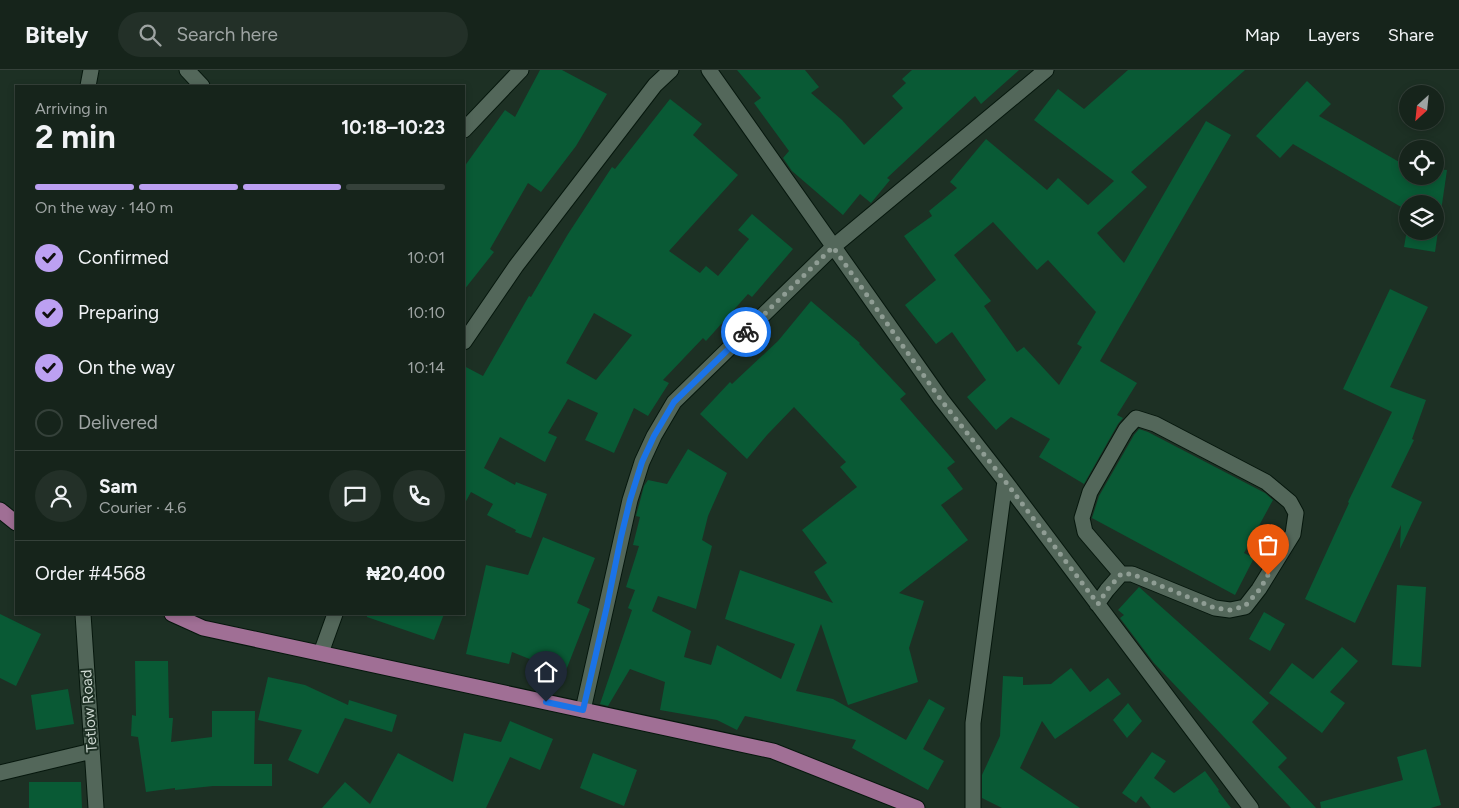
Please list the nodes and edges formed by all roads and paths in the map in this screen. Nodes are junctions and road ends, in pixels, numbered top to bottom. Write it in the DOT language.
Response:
graph roads {
  1 [pos="91,70"];
  2 [pos="187,70"];
  3 [pos="521,70"];
  4 [pos="671,70"];
  5 [pos="709,70"];
  6 [pos="1046,70"];
  7 [pos="88,85"];
  8 [pos="201,85"];
  9 [pos="465,129"];
  10 [pos="833,247"];
  11 [pos="465,341"];
  12 [pos="1005,481"];
  13 [pos="0,510"];
  14 [pos="15,522"];
  15 [pos="1121,574"];
  16 [pos="1098,604"];
  17 [pos="83,615"];
  18 [pos="174,615"];
  19 [pos="335,615"];
  20 [pos="321,653"];
  21 [pos="583,710"];
  22 [pos="92,751"];
  23 [pos="0,773"];
  24 [pos="96,808"];
  25 [pos="917,808"];
  26 [pos="973,808"];
  27 [pos="1251,808"];
  1 -- 7 [label="street"];
  2 -- 8 [label="street"];
  3 -- 9 [label="street"];
  4 -- 11 [label="street"];
  5 -- 10 [label="street"];
  6 -- 10 [label="street"];
  10 -- 12 [label="street"];
  10 -- 21 [label="street"];
  12 -- 16 [label="street"];
  12 -- 26 [label="street"];
  13 -- 14 [label="main road"];
  15 -- 15 [label="street"];
  15 -- 16 [label="street"];
  16 -- 27 [label="street"];
  17 -- 22 [label="street, Tetlow Road"];
  18 -- 20 [label="main road"];
  19 -- 20 [label="street"];
  20 -- 21 [label="main road"];
  21 -- 25 [label="main road"];
  22 -- 23 [label="street"];
  22 -- 24 [label="street, Tetlow Road"];
}
